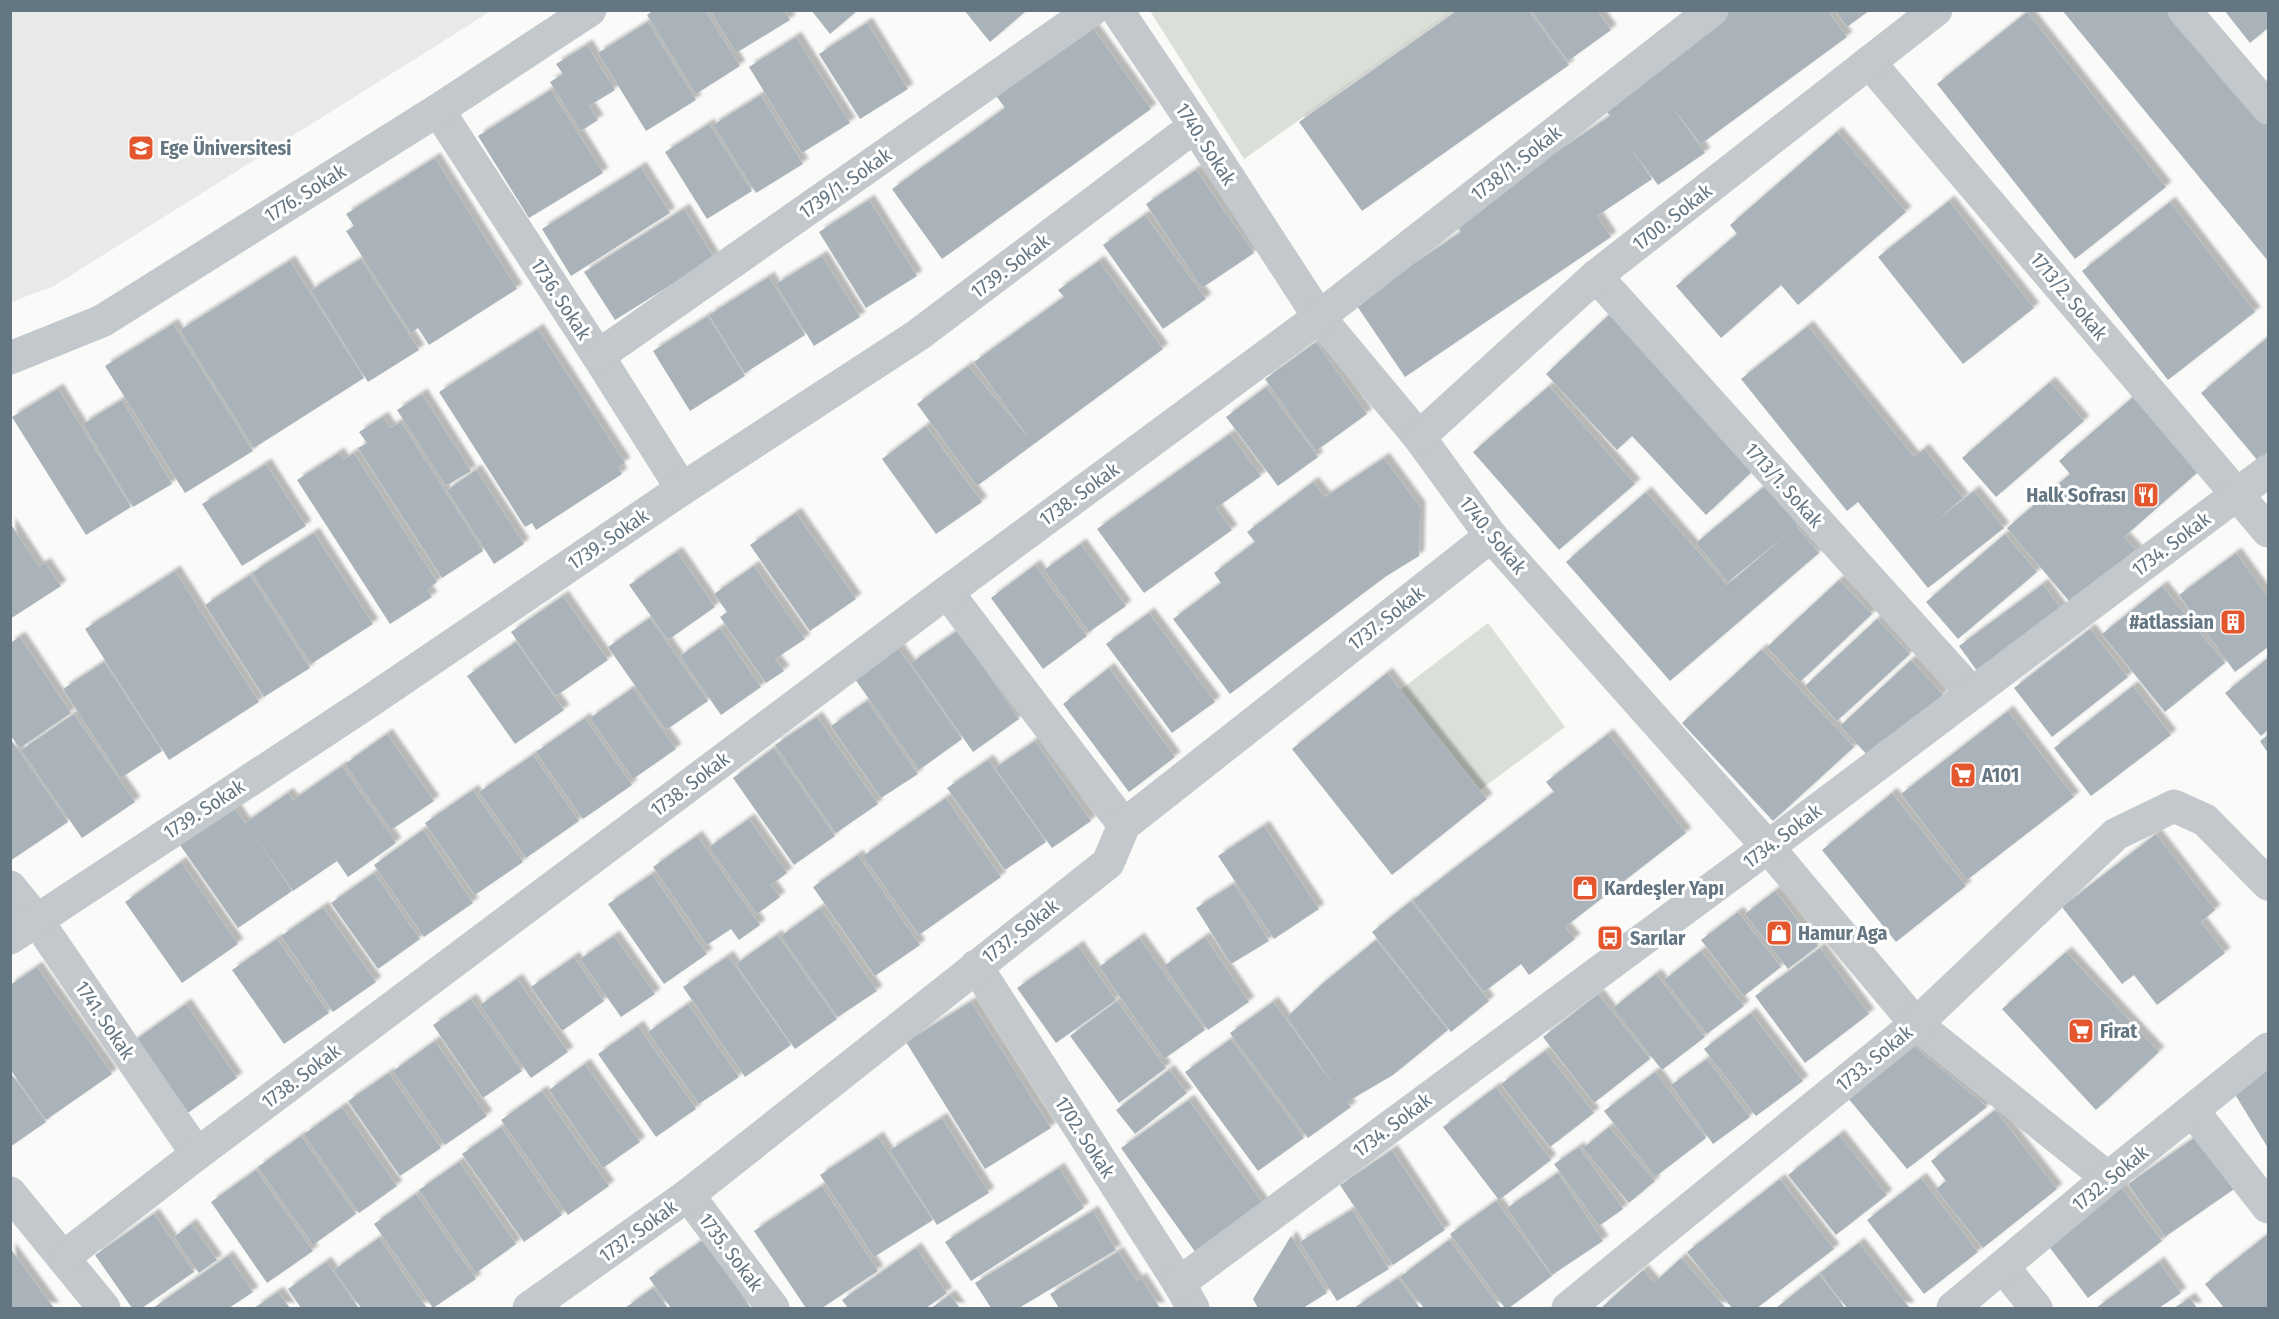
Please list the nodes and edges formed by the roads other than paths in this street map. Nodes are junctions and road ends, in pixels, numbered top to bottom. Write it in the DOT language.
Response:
graph roads {
  1 [pos="590,10"];
  2 [pos="1092,10"];
  3 [pos="1117,10"];
  4 [pos="1712,10"];
  5 [pos="1936,10"];
  6 [pos="2184,10"];
  7 [pos="1869,62"];
  8 [pos="2268,108"];
  9 [pos="438,110"];
  10 [pos="1195,126"];
  11 [pos="1596,276"];
  12 [pos="1319,317"];
  13 [pos="598,356"];
  14 [pos="10,358"];
  15 [pos="1419,437"];
  16 [pos="2268,471"];
  17 [pos="682,489"];
  18 [pos="2237,494"];
  19 [pos="2268,531"];
  20 [pos="1491,536"];
  21 [pos="947,591"];
  22 [pos="1972,693"];
  23 [pos="1124,825"];
  24 [pos="1768,847"];
  25 [pos="2268,884"];
  26 [pos="10,887"];
  27 [pos="23,928"];
  28 [pos="976,966"];
  29 [pos="1916,1024"];
  30 [pos="2268,1049"];
  31 [pos="2193,1111"];
  32 [pos="197,1154"];
  33 [pos="2108,1178"];
  34 [pos="10,1193"];
  35 [pos="688,1195"];
  36 [pos="2268,1207"];
  37 [pos="64,1257"];
  38 [pos="2003,1267"];
  39 [pos="1186,1296"];
  40 [pos="104,1308"];
  41 [pos="529,1308"];
  42 [pos="773,1308"];
  43 [pos="1568,1308"];
  44 [pos="1953,1308"];
  45 [pos="2036,1308"];
  1 -- 9 [label="street, 1776. Sokak"];
  2 -- 13 [label="street, 1739/1. Sokak"];
  3 -- 10 [label="street, 1740. Sokak"];
  4 -- 12 [label="street, 1738/1. Sokak"];
  5 -- 7 [label="street, 1700. Sokak"];
  6 -- 8 [label="street"];
  7 -- 11 [label="street, 1700. Sokak"];
  7 -- 18 [label="street, 1713/2. Sokak"];
  9 -- 13 [label="street, 1736. Sokak"];
  9 -- 14 [label="street, 1776. Sokak"];
  10 -- 12 [label="street, 1740. Sokak"];
  10 -- 17 [label="street, 1739. Sokak"];
  11 -- 15 [label="street, 1700. Sokak"];
  11 -- 22 [label="street, 1713/1. Sokak"];
  12 -- 15 [label="street, 1740. Sokak"];
  12 -- 21 [label="street, 1738. Sokak"];
  13 -- 17 [label="street, 1736. Sokak"];
  15 -- 20 [label="street, 1740. Sokak"];
  16 -- 18 [label="street, 1734. Sokak"];
  17 -- 27 [label="street, 1739. Sokak"];
  18 -- 19 [label="street, 1713/2. Sokak"];
  18 -- 22 [label="street, 1734. Sokak"];
  20 -- 23 [label="street, 1737. Sokak"];
  20 -- 24 [label="street, 1740. Sokak"];
  21 -- 23 [label="street"];
  21 -- 32 [label="street, 1738. Sokak"];
  22 -- 24 [label="street, 1734. Sokak"];
  23 -- 28 [label="street, 1737. Sokak"];
  24 -- 29 [label="street, 1740. Sokak"];
  24 -- 39 [label="street, 1734. Sokak"];
  25 -- 29 [label="street, 1733. Sokak"];
  26 -- 27 [label="street, 1741. Sokak"];
  27 -- 32 [label="street, 1741. Sokak"];
  28 -- 35 [label="street, 1737. Sokak"];
  28 -- 39 [label="street, 1702. Sokak"];
  29 -- 33 [label="street, 1740. Sokak"];
  29 -- 43 [label="street, 1733. Sokak"];
  30 -- 31 [label="street, 1732. Sokak"];
  31 -- 33 [label="street, 1732. Sokak"];
  31 -- 36 [label="street"];
  32 -- 37 [label="street, 1738. Sokak"];
  33 -- 38 [label="street, 1732. Sokak"];
  34 -- 37 [label="street"];
  35 -- 41 [label="street, 1737. Sokak"];
  35 -- 42 [label="street, 1735. Sokak"];
  37 -- 40 [label="street"];
  38 -- 44 [label="street, 1732. Sokak"];
  38 -- 45 [label="street"];
}
